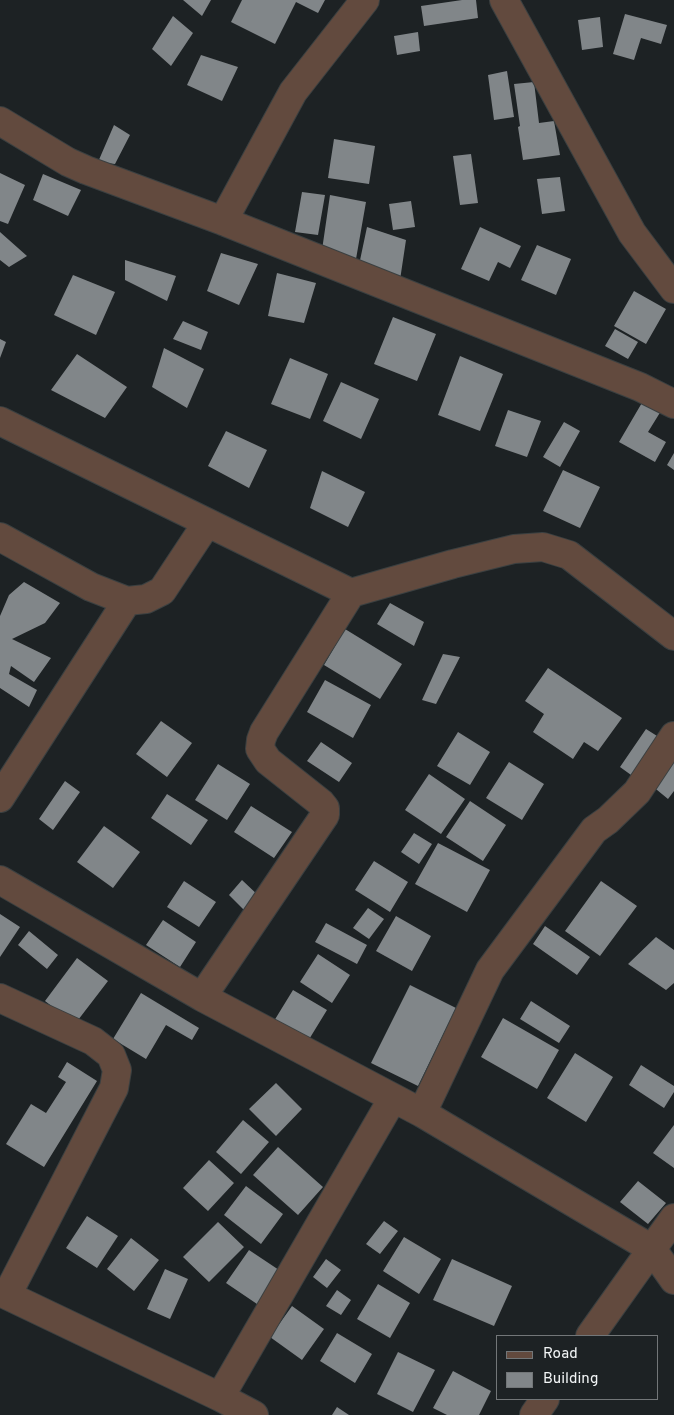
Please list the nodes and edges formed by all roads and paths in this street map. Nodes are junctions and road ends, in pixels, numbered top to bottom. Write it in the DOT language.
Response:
graph roads {
  1 [pos="365,0"];
  2 [pos="504,0"];
  3 [pos="0,121"];
  4 [pos="223,221"];
  5 [pos="674,289"];
  6 [pos="674,404"];
  7 [pos="0,421"];
  8 [pos="207,522"];
  9 [pos="0,537"];
  10 [pos="351,593"];
  11 [pos="128,601"];
  12 [pos="674,636"];
  13 [pos="674,736"];
  14 [pos="0,798"];
  15 [pos="0,880"];
  16 [pos="202,997"];
  17 [pos="0,998"];
  18 [pos="393,1098"];
  19 [pos="422,1113"];
  20 [pos="674,1218"];
  21 [pos="652,1249"];
  22 [pos="674,1280"];
  23 [pos="3,1294"];
  24 [pos="591,1335"];
  25 [pos="220,1397"];
  26 [pos="544,1400"];
  27 [pos="254,1415"];
  28 [pos="534,1415"];
  1 -- 4 [label="street"];
  2 -- 5 [label="street"];
  3 -- 4 [label="street"];
  4 -- 6 [label="street"];
  7 -- 8 [label="street"];
  8 -- 10 [label="street"];
  8 -- 11 [label="street"];
  9 -- 11 [label="street"];
  10 -- 12 [label="street"];
  10 -- 16 [label="street"];
  11 -- 14 [label="street"];
  13 -- 19 [label="street"];
  15 -- 16 [label="street"];
  16 -- 18 [label="street"];
  17 -- 23 [label="street"];
  18 -- 19 [label="street"];
  18 -- 25 [label="street"];
  19 -- 21 [label="street"];
  20 -- 21 [label="street"];
  21 -- 22 [label="street"];
  21 -- 24 [label="street"];
  23 -- 25 [label="street"];
  25 -- 27 [label="street"];
  26 -- 28 [label="street"];
}
